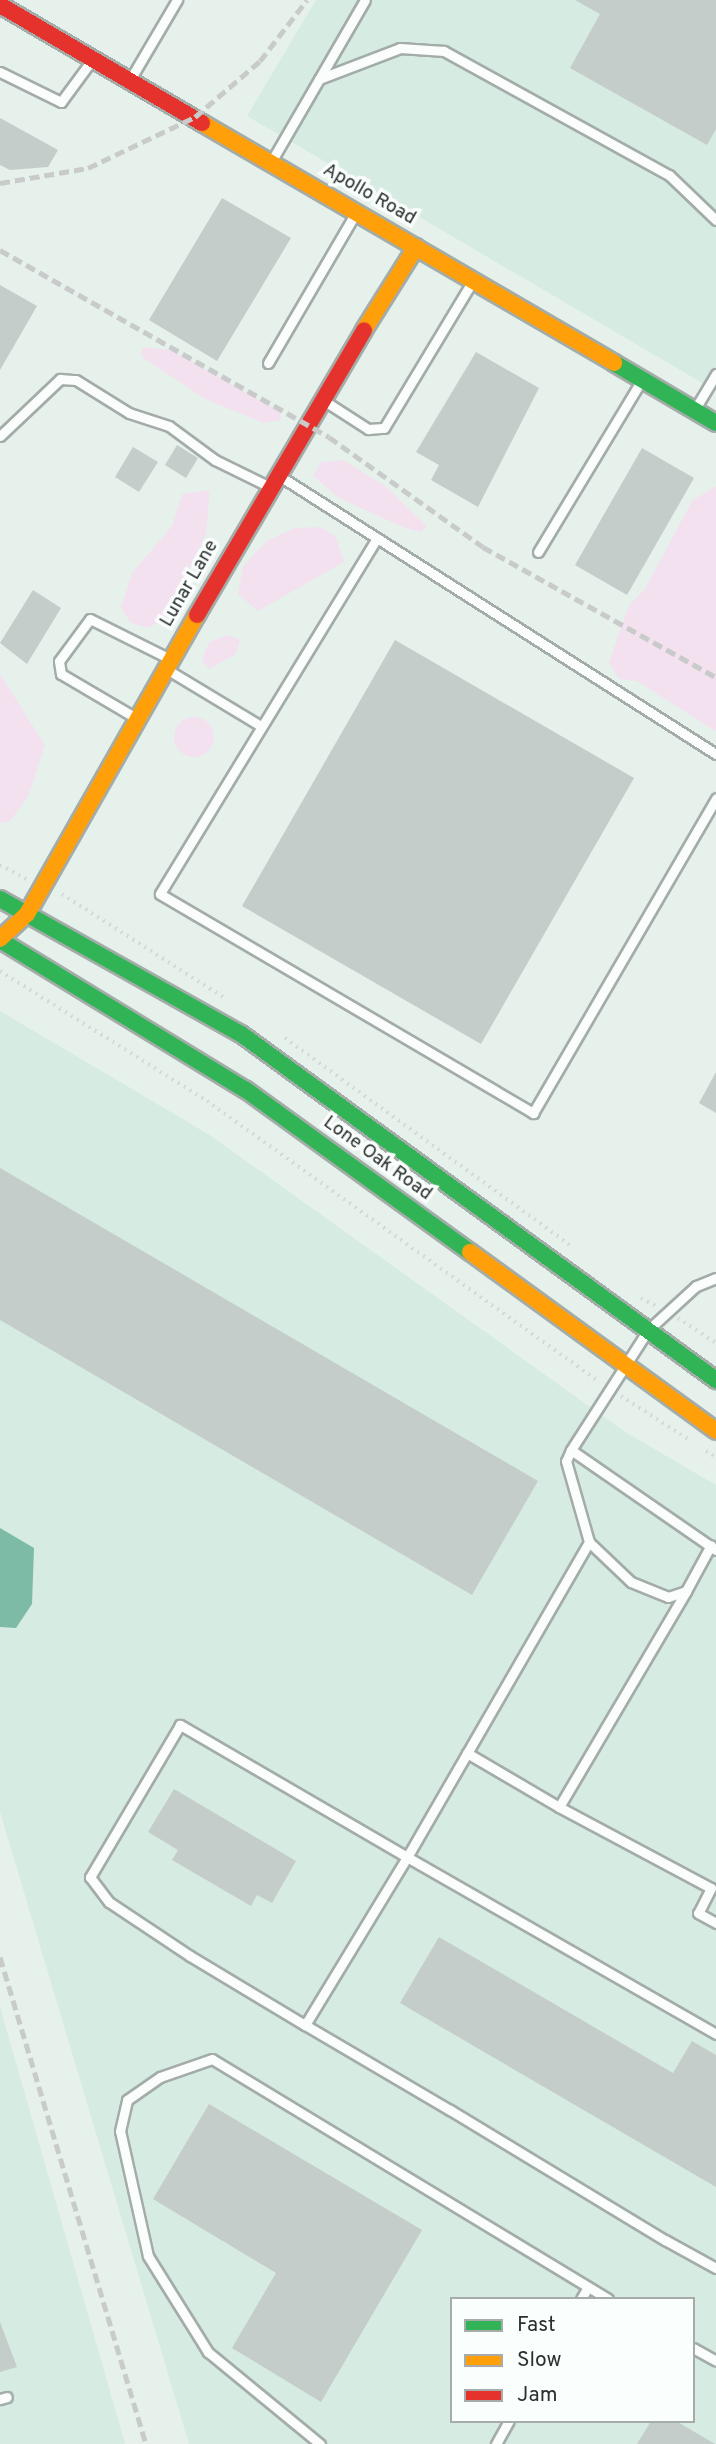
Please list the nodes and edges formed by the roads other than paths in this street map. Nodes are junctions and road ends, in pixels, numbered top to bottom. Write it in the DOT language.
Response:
graph roads {
  1 [pos="177,0"];
  2 [pos="365,0"];
  3 [pos="0,5"];
  4 [pos="93,58"];
  5 [pos="0,72"];
  6 [pos="319,79"];
  7 [pos="130,80"];
  8 [pos="271,162"];
  9 [pos="356,212"];
  10 [pos="716,219"];
  11 [pos="416,247"];
  12 [pos="472,280"];
  13 [pos="268,363"];
  14 [pos="716,374"];
  15 [pos="642,379"];
  16 [pos="321,399"];
  17 [pos="695,410"];
  18 [pos="716,423"];
  19 [pos="0,436"];
  20 [pos="273,481"];
  21 [pos="377,538"];
  22 [pos="538,552"];
  23 [pos="169,664"];
  24 [pos="137,719"];
  25 [pos="259,725"];
  26 [pos="716,754"];
  27 [pos="716,798"];
  28 [pos="0,899"];
  29 [pos="27,914"];
  30 [pos="0,940"];
  31 [pos="716,1278"];
  32 [pos="648,1330"];
  33 [pos="623,1363"];
  34 [pos="716,1380"];
  35 [pos="716,1431"];
  36 [pos="571,1450"];
  37 [pos="589,1542"];
  38 [pos="714,1548"];
  39 [pos="686,1591"];
  40 [pos="467,1753"];
  41 [pos="559,1807"];
  42 [pos="407,1857"];
  43 [pos="716,1923"];
  44 [pos="305,2025"];
  45 [pos="716,2034"];
  46 [pos="716,2268"];
  47 [pos="588,2287"];
  48 [pos="582,2297"];
  49 [pos="605,2297"];
  50 [pos="695,2348"];
  51 [pos="716,2361"];
  52 [pos="508,2423"];
  53 [pos="320,2444"];
  54 [pos="496,2444"];
  1 -- 7 [label="lane"];
  2 -- 6 [label="lane"];
  3 -- 4 [label="main road, Apollo Road"];
  4 -- 5 [label="lane"];
  4 -- 7 [label="main road, Apollo Road"];
  6 -- 8 [label="lane"];
  6 -- 10 [label="lane"];
  7 -- 8 [label="main road, Apollo Road"];
  8 -- 9 [label="main road, Apollo Road"];
  9 -- 11 [label="main road, Apollo Road"];
  9 -- 13 [label="lane"];
  11 -- 12 [label="main road, Apollo Road"];
  11 -- 16 [label="main road, Lunar Lane"];
  12 -- 15 [label="main road, Apollo Road"];
  12 -- 16 [label="lane"];
  14 -- 17 [label="lane"];
  15 -- 17 [label="main road, Apollo Road"];
  15 -- 22 [label="lane"];
  16 -- 20 [label="main road, Lunar Lane"];
  17 -- 18 [label="main road, Apollo Road"];
  19 -- 20 [label="lane"];
  20 -- 21 [label="lane"];
  20 -- 23 [label="main road, Lunar Lane"];
  21 -- 25 [label="lane"];
  21 -- 26 [label="lane"];
  23 -- 24 [label="main road, Lunar Lane"];
  23 -- 24 [label="lane"];
  23 -- 25 [label="lane"];
  24 -- 29 [label="main road, Lunar Lane"];
  25 -- 27 [label="lane"];
  28 -- 29 [label="main road, Lone Oak Road"];
  29 -- 30 [label="main road, Lunar Lane"];
  29 -- 32 [label="main road, Lone Oak Road"];
  30 -- 33 [label="main road, Lone Oak Road"];
  31 -- 32 [label="lane"];
  32 -- 33 [label="lane"];
  32 -- 34 [label="main road, Lone Oak Road"];
  33 -- 35 [label="main road, Lone Oak Road"];
  33 -- 36 [label="lane"];
  36 -- 37 [label="lane"];
  36 -- 38 [label="lane"];
  37 -- 39 [label="lane"];
  37 -- 40 [label="lane"];
  38 -- 39 [label="lane"];
  39 -- 41 [label="lane"];
  40 -- 41 [label="lane"];
  40 -- 42 [label="lane"];
  41 -- 43 [label="lane"];
  42 -- 44 [label="lane"];
  42 -- 44 [label="lane"];
  42 -- 45 [label="lane"];
  44 -- 46 [label="lane"];
  47 -- 48 [label="lane"];
  47 -- 49 [label="lane"];
  47 -- 53 [label="lane"];
  50 -- 51 [label="lane"];
  52 -- 54 [label="lane"];
}
